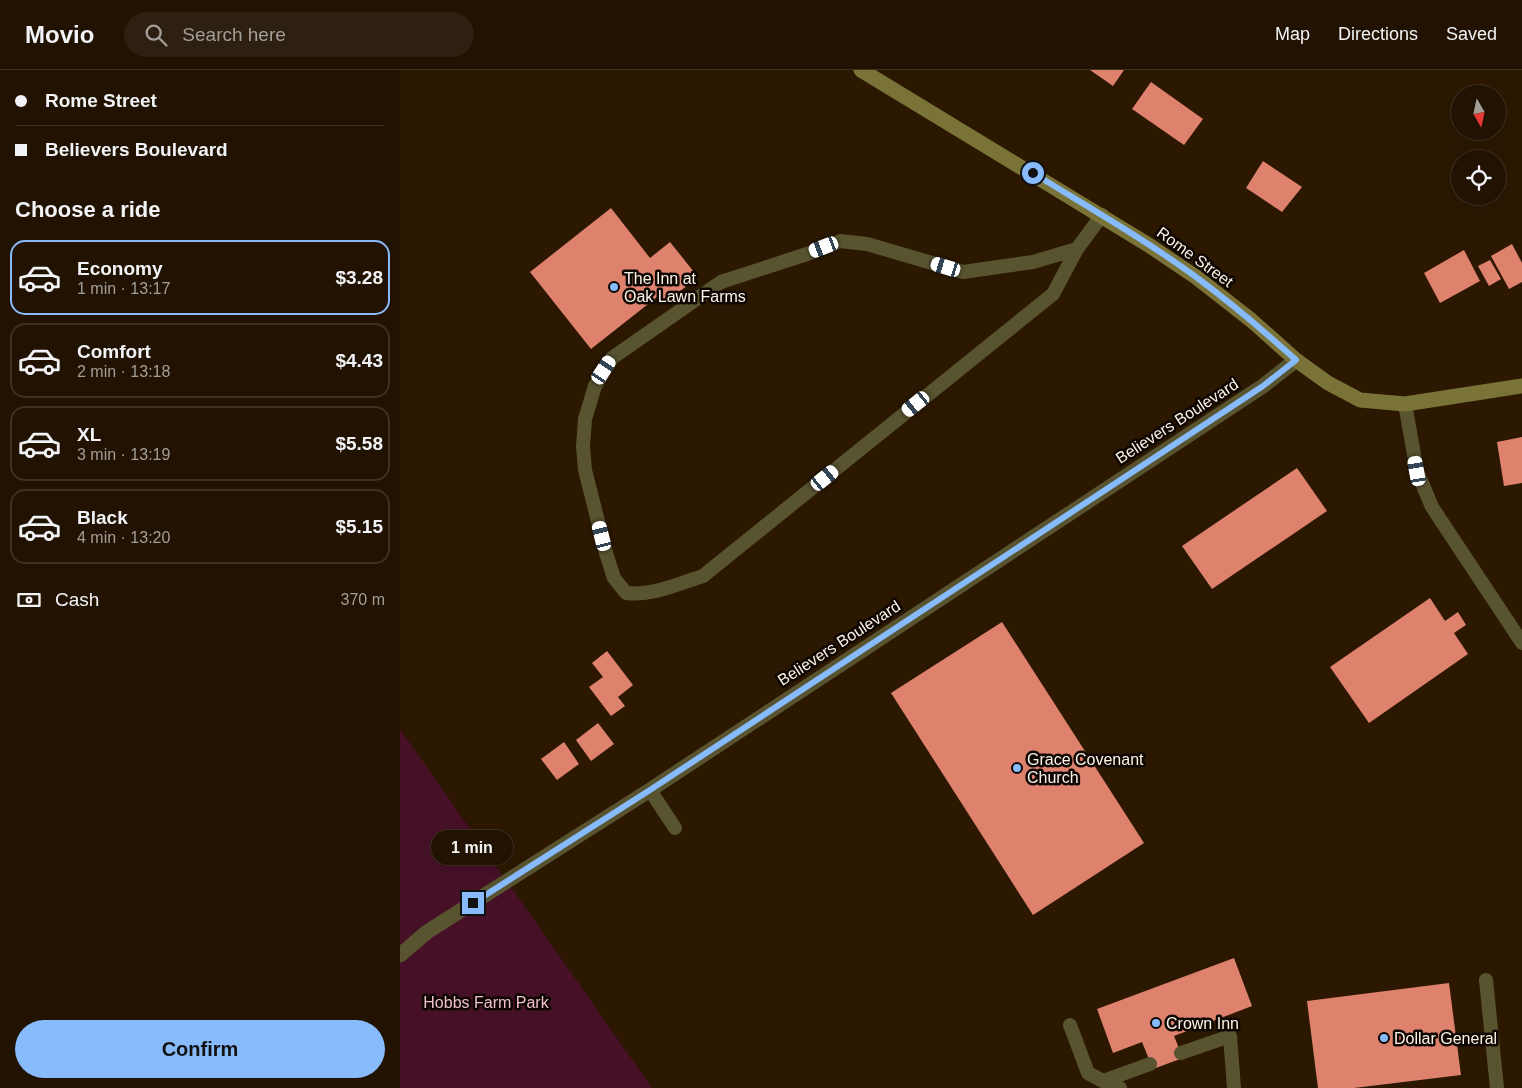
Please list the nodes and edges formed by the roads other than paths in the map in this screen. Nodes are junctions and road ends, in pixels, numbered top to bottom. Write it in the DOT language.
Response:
graph roads {
  1 [pos="861,70"];
  2 [pos="1102,215"];
  3 [pos="1077,249"];
  4 [pos="1296,360"];
  5 [pos="1522,386"];
  6 [pos="1405,404"];
  7 [pos="1522,643"];
  8 [pos="650,790"];
  9 [pos="675,828"];
  10 [pos="400,955"];
  11 [pos="1486,980"];
  12 [pos="1070,1025"];
  13 [pos="1181,1053"];
  14 [pos="1150,1064"];
  15 [pos="1103,1081"];
  16 [pos="1120,1088"];
  17 [pos="1234,1088"];
  18 [pos="1497,1088"];
  1 -- 2 [label="street, Rome Street"];
  2 -- 3 [label="lane"];
  2 -- 4 [label="street, Rome Street"];
  3 -- 3 [label="lane"];
  4 -- 6 [label="street, Rome Street"];
  4 -- 8 [label="street, Believers Boulevard"];
  5 -- 6 [label="street, Rome Street"];
  6 -- 7 [label="lane"];
  8 -- 9 [label="lane"];
  8 -- 10 [label="street, Believers Boulevard"];
  11 -- 18 [label="lane"];
  12 -- 15 [label="lane"];
  13 -- 17 [label="lane"];
  14 -- 15 [label="lane"];
  15 -- 16 [label="lane"];
}
